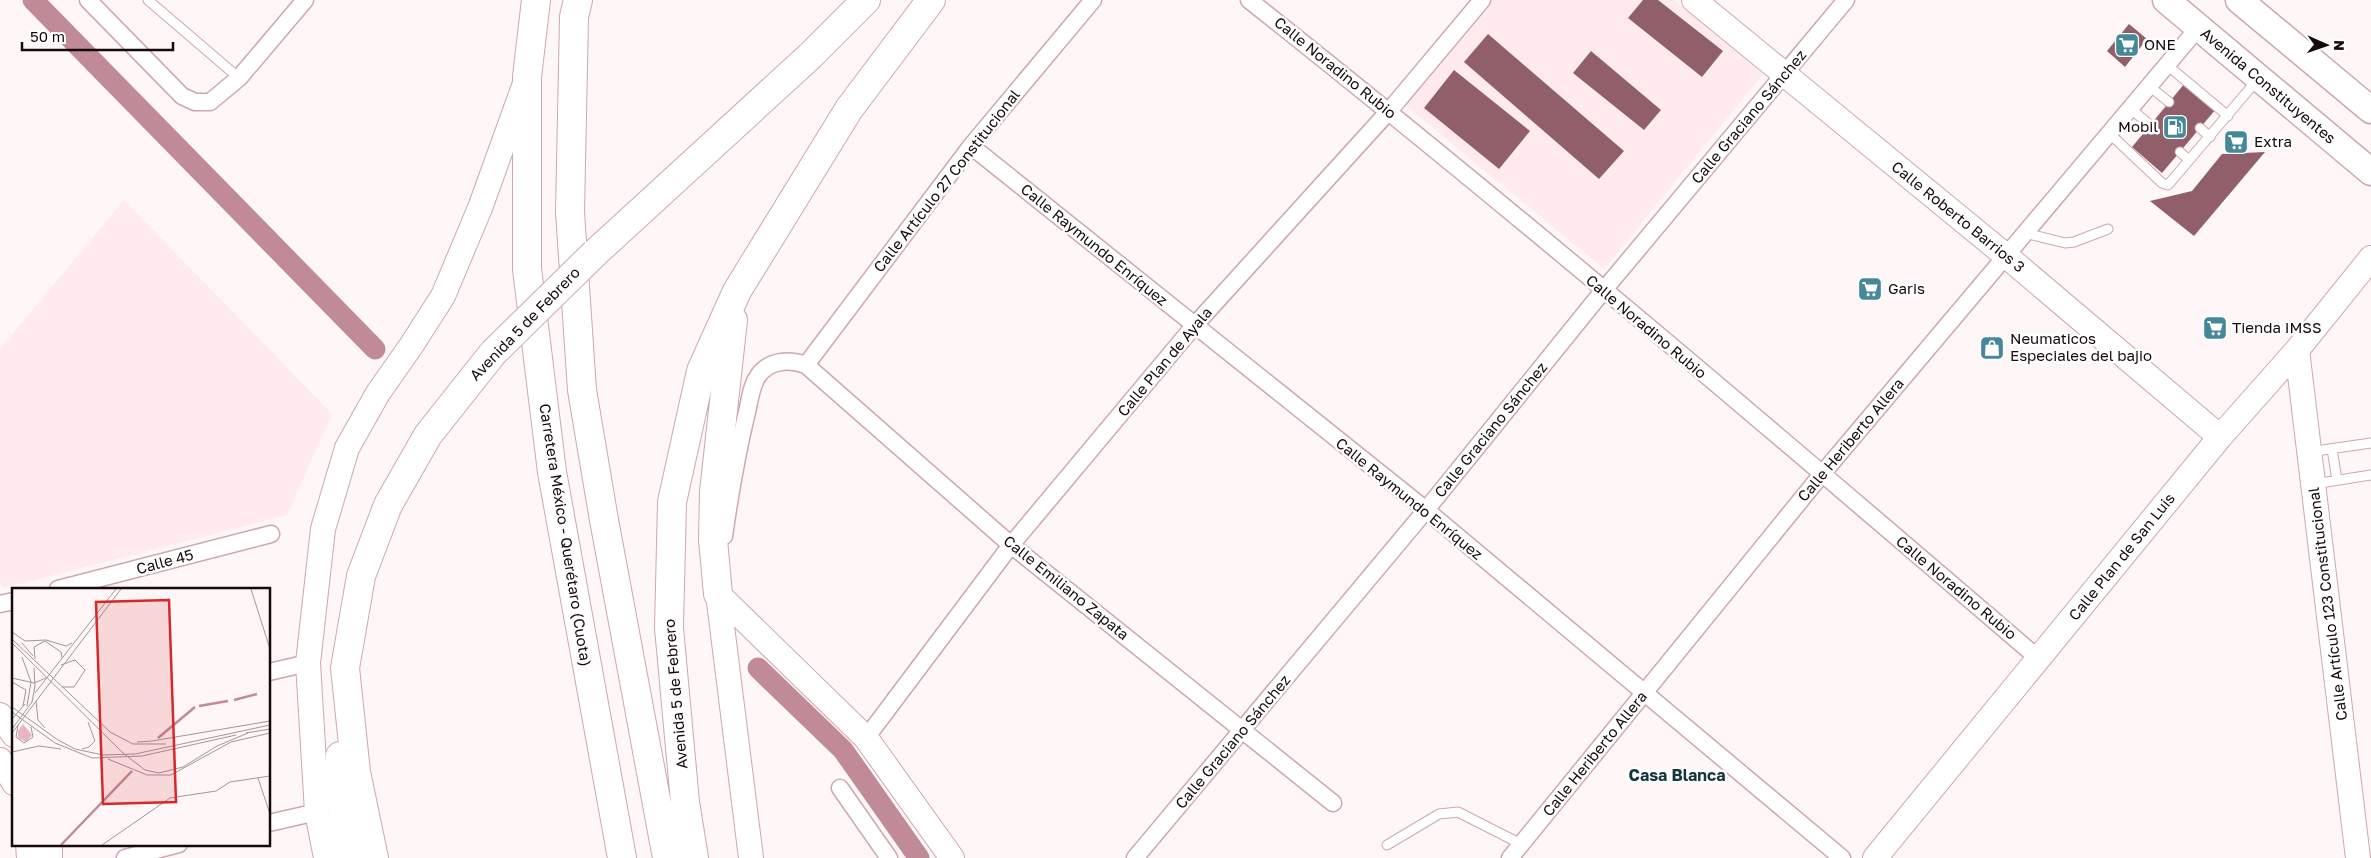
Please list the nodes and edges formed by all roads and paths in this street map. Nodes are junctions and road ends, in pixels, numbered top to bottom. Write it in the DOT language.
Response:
graph roads {
  1 [pos="88,0"];
  2 [pos="148,0"];
  3 [pos="305,0"];
  4 [pos="536,0"];
  5 [pos="578,0"];
  6 [pos="866,0"];
  7 [pos="931,0"];
  8 [pos="1093,0"];
  9 [pos="1249,0"];
  10 [pos="1482,0"];
  11 [pos="1694,0"];
  12 [pos="1846,0"];
  13 [pos="2166,0"];
  14 [pos="2239,0"];
  15 [pos="2198,28"];
  16 [pos="2167,65"];
  17 [pos="1784,74"];
  18 [pos="527,77"];
  19 [pos="239,78"];
  20 [pos="2260,78"];
  21 [pos="2149,86"];
  22 [pos="2169,102"];
  23 [pos="2131,109"];
  24 [pos="2371,110"];
  25 [pos="1389,111"];
  26 [pos="2228,116"];
  27 [pos="2150,125"];
  28 [pos="2200,128"];
  29 [pos="2110,134"];
  30 [pos="2210,137"];
  31 [pos="971,146"];
  32 [pos="2180,152"];
  33 [pos="2189,160"];
  34 [pos="2371,172"];
  35 [pos="2108,229"];
  36 [pos="2025,233"];
  37 [pos="2005,255"];
  38 [pos="2371,258"];
  39 [pos="737,291"];
  40 [pos="1603,291"];
  41 [pos="1194,326"];
  42 [pos="2297,350"];
  43 [pos="806,365"];
  44 [pos="2220,437"];
  45 [pos="2371,442"];
  46 [pos="2321,450"];
  47 [pos="1822,474"];
  48 [pos="2371,475"];
  49 [pos="2336,480"];
  50 [pos="2313,484"];
  51 [pos="1426,510"];
  52 [pos="271,534"];
  53 [pos="1011,544"];
  54 [pos="62,588"];
  55 [pos="718,594"];
  56 [pos="2040,659"];
  57 [pos="308,663"];
  58 [pos="345,668"];
  59 [pos="270,672"];
  60 [pos="1646,693"];
  61 [pos="1243,730"];
  62 [pos="866,738"];
  63 [pos="0,760"];
  64 [pos="12,780"];
  65 [pos="840,788"];
  66 [pos="1333,803"];
  67 [pos="317,812"];
  68 [pos="270,823"];
  69 [pos="1521,844"];
  70 [pos="1387,845"];
  71 [pos="173,846"];
  72 [pos="144,855"];
  73 [pos="125,858"];
  74 [pos="326,858"];
  75 [pos="349,858"];
  76 [pos="374,858"];
  77 [pos="622,858"];
  78 [pos="667,858"];
  79 [pos="694,858"];
  80 [pos="751,858"];
  81 [pos="889,858"];
  82 [pos="952,858"];
  83 [pos="1135,858"];
  84 [pos="1510,858"];
  85 [pos="1842,858"];
  86 [pos="1874,858"];
  87 [pos="2358,858"];
  1 -- 19 [label="street"];
  2 -- 19 [label="lane"];
  3 -- 19 [label="street"];
  4 -- 18 [label="highway, Carretera México - Querétaro (Cuota)"];
  5 -- 78 [label="highway"];
  6 -- 58 [label="highway, Avenida 5 de Febrero, bridge"];
  7 -- 39 [label="highway, Avenida 5 de Febrero"];
  8 -- 31 [label="street, Calle Artículo 27 Constitucional"];
  9 -- 25 [label="street, Calle Noradino Rubio"];
  10 -- 25 [label="street, Calle Plan de Ayala"];
  11 -- 17 [label="street, Calle Roberto Barrios 3"];
  12 -- 17 [label="street, Calle Graciano Sánchez"];
  13 -- 15 [label="main road, Avenida Constituyentes"];
  14 -- 24 [label="main road"];
  15 -- 16 [label="street, Calle Heriberto Allera"];
  15 -- 20 [label="main road, Avenida Constituyentes"];
  16 -- 21 [label="street, Calle Heriberto Allera"];
  16 -- 26 [label="lane"];
  17 -- 37 [label="street, Calle Roberto Barrios 3"];
  17 -- 40 [label="street, Calle Graciano Sánchez"];
  18 -- 57 [label="street"];
  18 -- 77 [label="highway, Carretera México - Querétaro (Cuota)"];
  20 -- 26 [label="lane"];
  20 -- 34 [label="main road, Avenida Constituyentes"];
  21 -- 22 [label="lane"];
  21 -- 23 [label="street, Calle Heriberto Allera"];
  23 -- 27 [label="lane"];
  23 -- 29 [label="street, Calle Heriberto Allera"];
  25 -- 40 [label="street, Calle Noradino Rubio"];
  25 -- 41 [label="street, Calle Plan de Ayala"];
  26 -- 30 [label="lane"];
  28 -- 30 [label="lane"];
  29 -- 33 [label="lane"];
  29 -- 36 [label="street, Calle Heriberto Allera"];
  30 -- 33 [label="lane"];
  31 -- 41 [label="street, Calle Raymundo Enríquez"];
  31 -- 43 [label="street, Calle Artículo 27 Constitucional"];
  32 -- 33 [label="lane"];
  35 -- 36 [label="lane"];
  36 -- 37 [label="street, Calle Heriberto Allera"];
  37 -- 44 [label="street, Calle Roberto Barrios 3"];
  37 -- 47 [label="street, Calle Heriberto Allera"];
  38 -- 42 [label="street, Calle Plan de San Luis"];
  39 -- 55 [label="highway"];
  39 -- 79 [label="highway, Avenida 5 de Febrero"];
  40 -- 47 [label="street, Calle Noradino Rubio"];
  40 -- 51 [label="street, Calle Graciano Sánchez"];
  41 -- 51 [label="street, Calle Raymundo Enríquez"];
  41 -- 53 [label="street, Calle Plan de Ayala"];
  42 -- 44 [label="street, Calle Plan de San Luis"];
  42 -- 46 [label="street, Calle Artículo 123 Constitucional"];
  43 -- 53 [label="street, Calle Emiliano Zapata"];
  43 -- 55 [label="street"];
  44 -- 56 [label="street, Calle Plan de San Luis"];
  45 -- 46 [label="lane"];
  46 -- 49 [label="lane"];
  46 -- 50 [label="street, Calle Artículo 123 Constitucional"];
  47 -- 56 [label="street, Calle Noradino Rubio"];
  47 -- 60 [label="street, Calle Heriberto Allera"];
  48 -- 49 [label="lane"];
  49 -- 50 [label="lane"];
  50 -- 87 [label="street, Calle Artículo 123 Constitucional"];
  51 -- 60 [label="street, Calle Raymundo Enríquez"];
  51 -- 61 [label="street, Calle Graciano Sánchez"];
  52 -- 54 [label="street, Calle 45"];
  53 -- 61 [label="street, Calle Emiliano Zapata"];
  53 -- 62 [label="street, Calle Plan de Ayala"];
  55 -- 62 [label="street"];
  55 -- 80 [label="street"];
  56 -- 86 [label="street, Calle Plan de San Luis"];
  57 -- 59 [label="street"];
  57 -- 67 [label="street"];
  58 -- 75 [label="highway"];
  58 -- 76 [label="highway, Avenida 5 de Febrero"];
  60 -- 69 [label="street, Calle Heriberto Allera"];
  60 -- 85 [label="street, Calle Raymundo Enríquez"];
  61 -- 66 [label="street, Calle Emiliano Zapata"];
  61 -- 83 [label="street, Calle Graciano Sánchez"];
  62 -- 82 [label="street"];
  63 -- 64 [label="street"];
  65 -- 81 [label="street"];
  67 -- 68 [label="street"];
  67 -- 74 [label="street"];
  69 -- 70 [label="lane"];
  69 -- 84 [label="street, Calle Heriberto Allera"];
  71 -- 72 [label="street"];
  72 -- 73 [label="street"];
}
